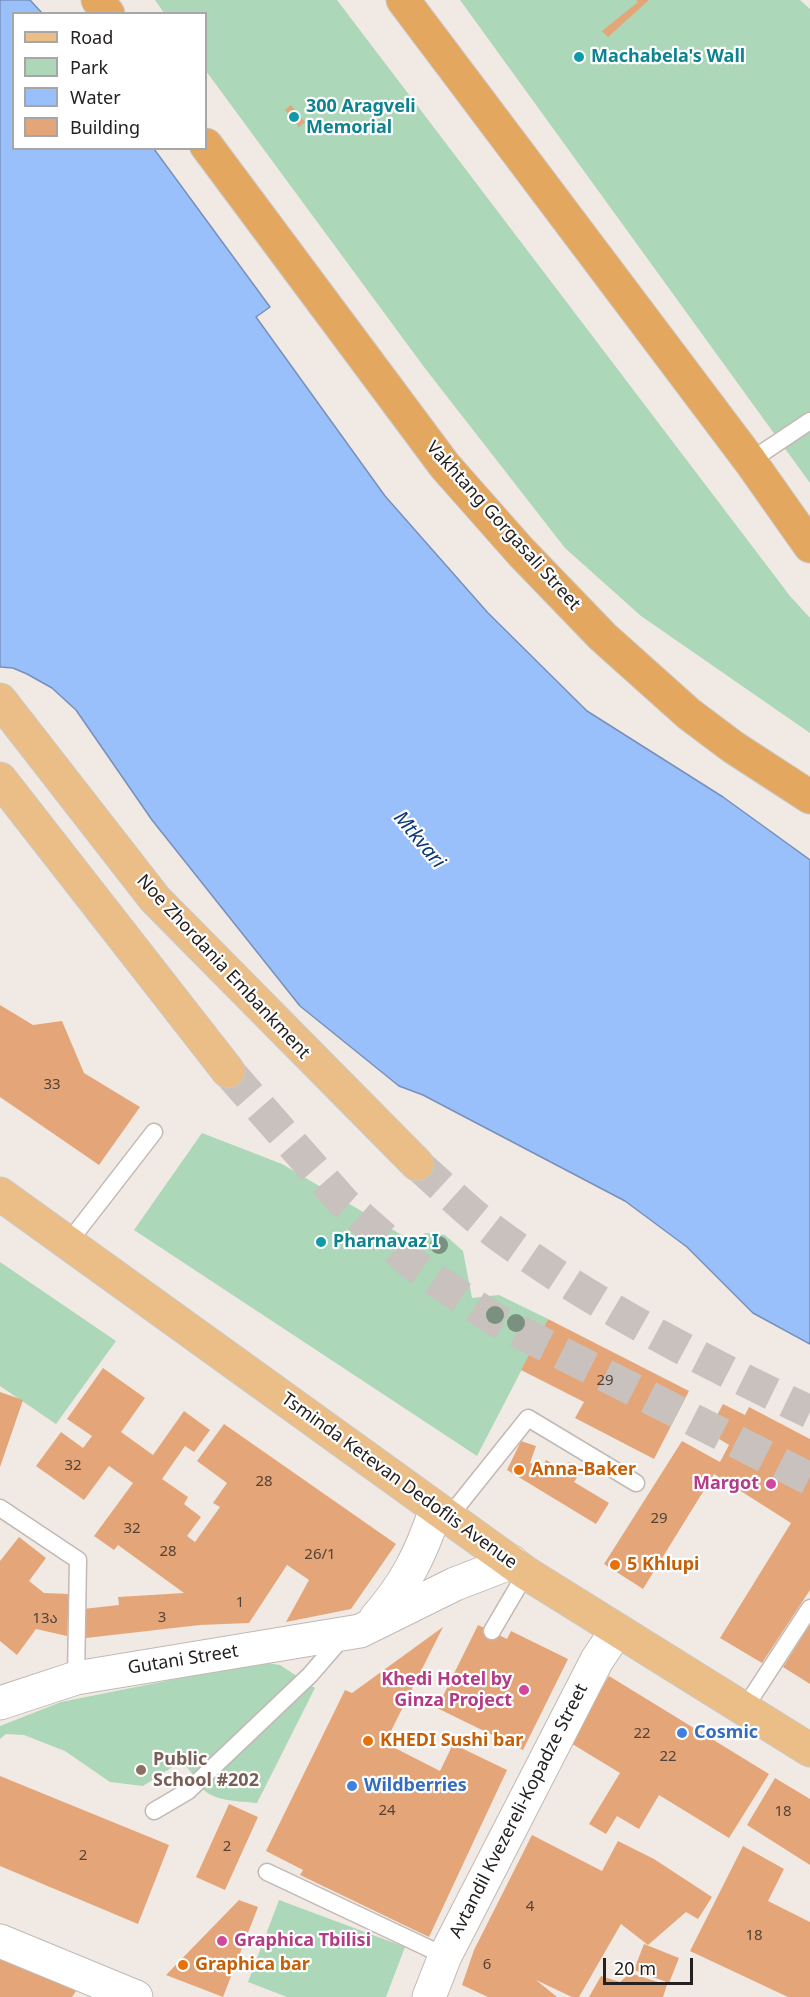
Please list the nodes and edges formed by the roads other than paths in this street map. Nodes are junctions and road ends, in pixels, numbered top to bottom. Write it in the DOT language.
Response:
graph roads {
  1 [pos="403,0"];
  2 [pos="207,146"];
  3 [pos="810,421"];
  4 [pos="750,461"];
  5 [pos="810,546"];
  6 [pos="0,700"];
  7 [pos="0,779"];
  8 [pos="810,797"];
  9 [pos="228,1071"];
  10 [pos="154,1132"];
  11 [pos="417,1164"];
  12 [pos="0,1194"];
  13 [pos="68,1242"];
  14 [pos="636,1483"];
  15 [pos="0,1509"];
  16 [pos="442,1514"];
  17 [pos="519,1567"];
  18 [pos="810,1608"];
  19 [pos="357,1630"];
  20 [pos="617,1630"];
  21 [pos="492,1632"];
  22 [pos="76,1678"];
  23 [pos="0,1703"];
  24 [pos="744,1709"];
  25 [pos="810,1750"];
  26 [pos="154,1811"];
  27 [pos="267,1872"];
  28 [pos="0,1941"];
  29 [pos="445,1956"];
  30 [pos="133,1996"];
  31 [pos="429,1997"];
  1 -- 4 [label="highway"];
  2 -- 8 [label="highway, Vakhtang Gorgasali Street"];
  3 -- 4 [label="lane"];
  4 -- 5 [label="highway"];
  6 -- 11 [label="main road, Noe Zhordania Embankment"];
  7 -- 9 [label="main road"];
  10 -- 13 [label="lane"];
  12 -- 13 [label="main road, Tsminda Ketevan Dedoflis Avenue"];
  13 -- 16 [label="main road, Tsminda Ketevan Dedoflis Avenue"];
  14 -- 16 [label="lane"];
  15 -- 22 [label="lane"];
  16 -- 17 [label="main road, Tsminda Ketevan Dedoflis Avenue"];
  16 -- 19 [label="street"];
  17 -- 19 [label="street, Gutani Street"];
  17 -- 20 [label="main road, Tsminda Ketevan Dedoflis Avenue"];
  17 -- 21 [label="lane"];
  18 -- 24 [label="lane"];
  19 -- 22 [label="street, Gutani Street"];
  19 -- 26 [label="lane"];
  20 -- 24 [label="main road, Tsminda Ketevan Dedoflis Avenue"];
  20 -- 29 [label="street, Avtandil Kvezereli-Kopadze Street"];
  22 -- 23 [label="street, Gutani Street"];
  24 -- 25 [label="main road, Tsminda Ketevan Dedoflis Avenue"];
  27 -- 29 [label="lane"];
  28 -- 30 [label="street"];
  29 -- 31 [label="street, Avtandil Kvezereli-Kopadze Street"];
}
